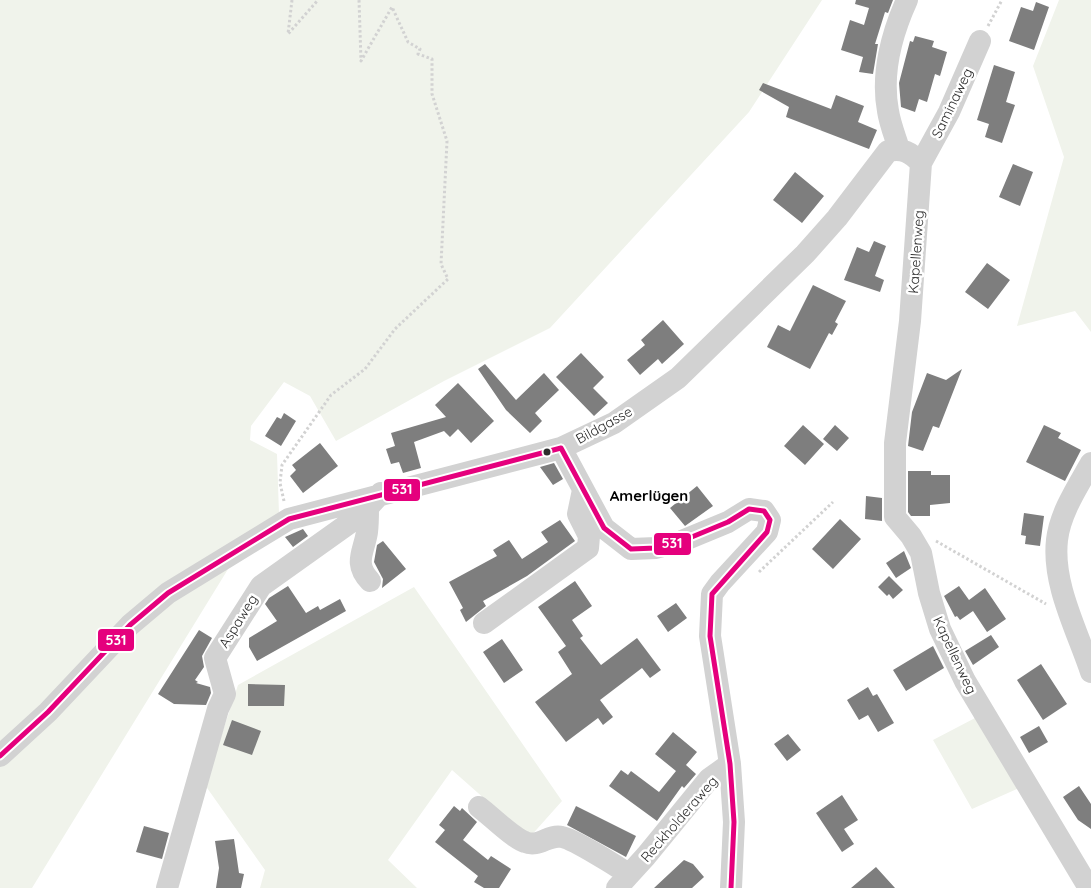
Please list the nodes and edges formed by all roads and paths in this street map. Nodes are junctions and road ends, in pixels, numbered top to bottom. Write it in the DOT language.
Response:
graph roads {
  1 [pos="292,0"];
  2 [pos="318,0"];
  3 [pos="359,0"];
  4 [pos="907,0"];
  5 [pos="1002,0"];
  6 [pos="980,41"];
  7 [pos="899,149"];
  8 [pos="921,163"];
  9 [pos="561,448"];
  10 [pos="1091,463"];
  11 [pos="583,490"];
  12 [pos="374,500"];
  13 [pos="833,502"];
  14 [pos="289,519"];
  15 [pos="917,546"];
  16 [pos="753,578"];
  17 [pos="370,580"];
  18 [pos="1074,622"];
  19 [pos="484,623"];
  20 [pos="1091,672"];
  21 [pos="0,756"];
  22 [pos="730,764"];
  23 [pos="479,807"];
  24 [pos="623,882"];
  25 [pos="167,888"];
  26 [pos="731,888"];
  27 [pos="1089,888"];
  1 -- 2 [label="path"];
  3 -- 14 [label="path"];
  4 -- 7 [label="street"];
  5 -- 6 [label="path"];
  6 -- 8 [label="street, Saminaweg"];
  7 -- 8 [label="street"];
  7 -- 9 [label="street, Bildgasse"];
  8 -- 15 [label="street, Kapellenweg"];
  9 -- 11 [label="street, Reckholderaweg"];
  9 -- 12 [label="street, Bildgasse"];
  10 -- 18 [label="street"];
  11 -- 19 [label="street"];
  11 -- 22 [label="street, Reckholderaweg"];
  12 -- 14 [label="street, Bildgasse"];
  12 -- 17 [label="street"];
  12 -- 25 [label="street, Aspaweg"];
  13 -- 16 [label="path"];
  14 -- 21 [label="street, Bildgasse"];
  15 -- 18 [label="path"];
  15 -- 27 [label="street, Kapellenweg"];
  18 -- 20 [label="street"];
  22 -- 24 [label="street, Reckholderaweg"];
  22 -- 26 [label="street, Reckholderaweg"];
  23 -- 24 [label="street, Reckholderaweg"];
}
